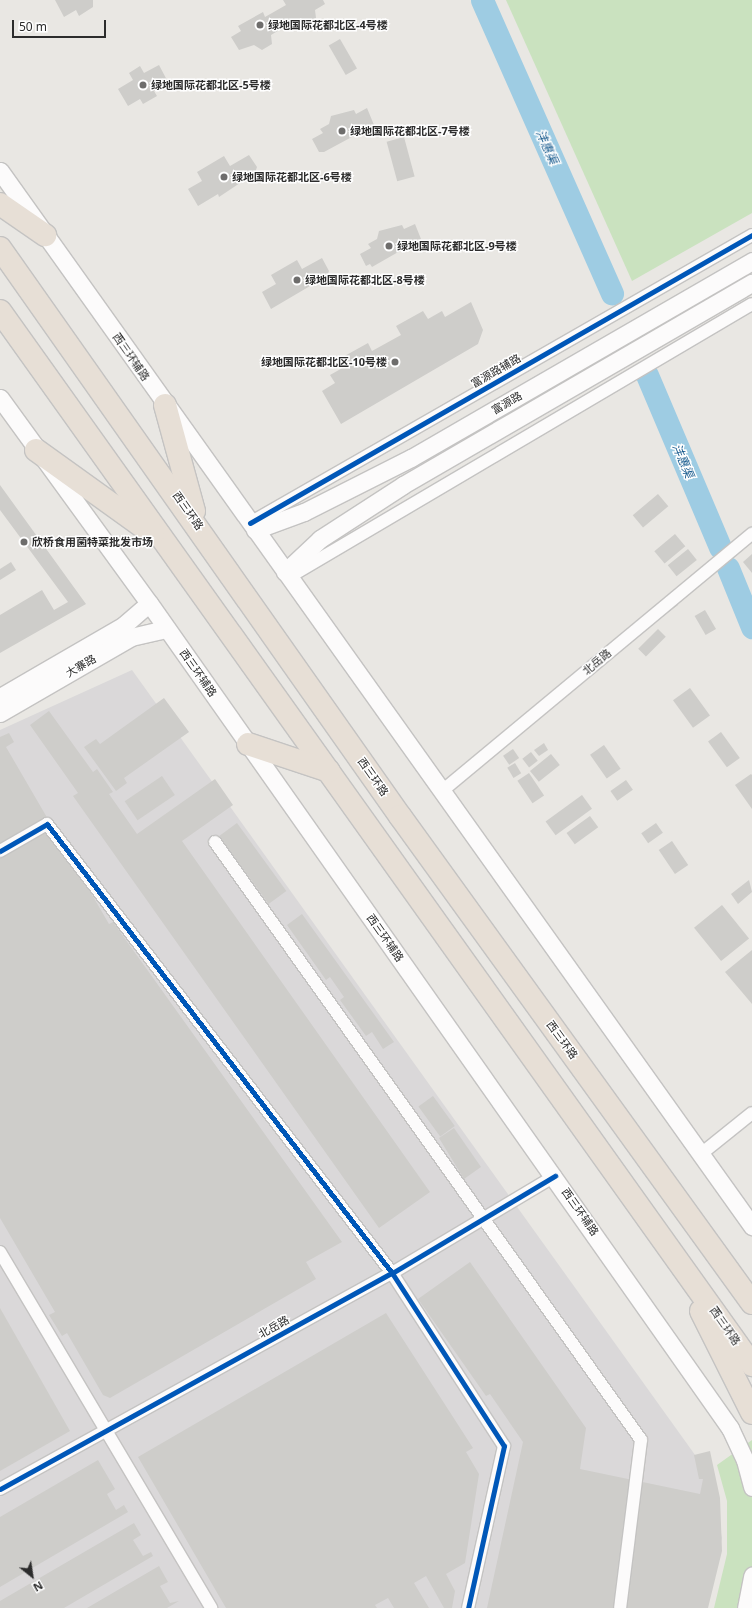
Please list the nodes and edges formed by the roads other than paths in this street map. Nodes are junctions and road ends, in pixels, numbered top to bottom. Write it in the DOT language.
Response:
graph roads {
  1 [pos="0,171"];
  2 [pos="0,204"];
  3 [pos="45,235"];
  4 [pos="752,235"];
  5 [pos="0,248"];
  6 [pos="752,261"];
  7 [pos="752,283"];
  8 [pos="752,304"];
  9 [pos="0,311"];
  10 [pos="0,398"];
  11 [pos="165,404"];
  12 [pos="36,450"];
  13 [pos="197,524"];
  14 [pos="253,527"];
  15 [pos="752,534"];
  16 [pos="168,545"];
  17 [pos="287,575"];
  18 [pos="148,603"];
  19 [pos="166,629"];
  20 [pos="0,697"];
  21 [pos="0,713"];
  22 [pos="248,744"];
  23 [pos="329,771"];
  24 [pos="442,791"];
  25 [pos="215,842"];
  26 [pos="0,851"];
  27 [pos="752,1113"];
  28 [pos="701,1154"];
  29 [pos="555,1176"];
  30 [pos="484,1219"];
  31 [pos="752,1226"];
  32 [pos="668,1246"];
  33 [pos="0,1252"];
  34 [pos="728,1269"];
  35 [pos="392,1273"];
  36 [pos="752,1293"];
  37 [pos="752,1303"];
  38 [pos="752,1365"];
  39 [pos="752,1414"];
  40 [pos="107,1430"];
  41 [pos="752,1487"];
  42 [pos="0,1489"];
  43 [pos="752,1576"];
  44 [pos="211,1608"];
  45 [pos="468,1608"];
  46 [pos="620,1608"];
  47 [pos="746,1608"];
  1 -- 3 [label="main road, 西三环辅路"];
  2 -- 3 [label="highway"];
  3 -- 11 [label="main road, 西三环辅路"];
  4 -- 14 [label="street, 富源路辅路"];
  5 -- 13 [label="highway, 西三环路"];
  6 -- 14 [label="main road, 富源路"];
  7 -- 17 [label="main road, 富源路"];
  8 -- 17 [label="street"];
  9 -- 16 [label="highway, 西三环路"];
  10 -- 12 [label="main road, 西三环辅路"];
  11 -- 13 [label="highway"];
  11 -- 14 [label="main road, 西三环辅路"];
  12 -- 16 [label="highway"];
  12 -- 18 [label="main road, 西三环辅路"];
  13 -- 34 [label="highway, 西三环路"];
  14 -- 17 [label="main road, 西三环辅路"];
  15 -- 24 [label="street, 北岳路"];
  16 -- 23 [label="highway, 西三环路"];
  17 -- 24 [label="main road, 西三环辅路"];
  18 -- 19 [label="main road, 西三环辅路"];
  18 -- 20 [label="main road, 大寨路"];
  19 -- 21 [label="main road, 大寨路"];
  19 -- 22 [label="main road, 西三环辅路"];
  22 -- 23 [label="highway"];
  22 -- 29 [label="main road, 西三环辅路"];
  23 -- 32 [label="highway, 西三环路"];
  24 -- 28 [label="main road, 西三环辅路"];
  25 -- 30 [label="street"];
  26 -- 35 [label="street"];
  27 -- 28 [label="street"];
  28 -- 31 [label="main road, 西三环辅路"];
  29 -- 30 [label="street, 北岳路"];
  29 -- 41 [label="main road, 西三环辅路"];
  30 -- 35 [label="street, 北岳路"];
  30 -- 46 [label="street"];
  32 -- 38 [label="highway, 西三环路"];
  32 -- 39 [label="highway"];
  33 -- 40 [label="street"];
  34 -- 36 [label="highway"];
  34 -- 37 [label="highway, 西三环路"];
  35 -- 40 [label="street, 北岳路"];
  35 -- 45 [label="street"];
  40 -- 42 [label="street, 北岳路"];
  40 -- 44 [label="street"];
  43 -- 47 [label="main road"];
}
